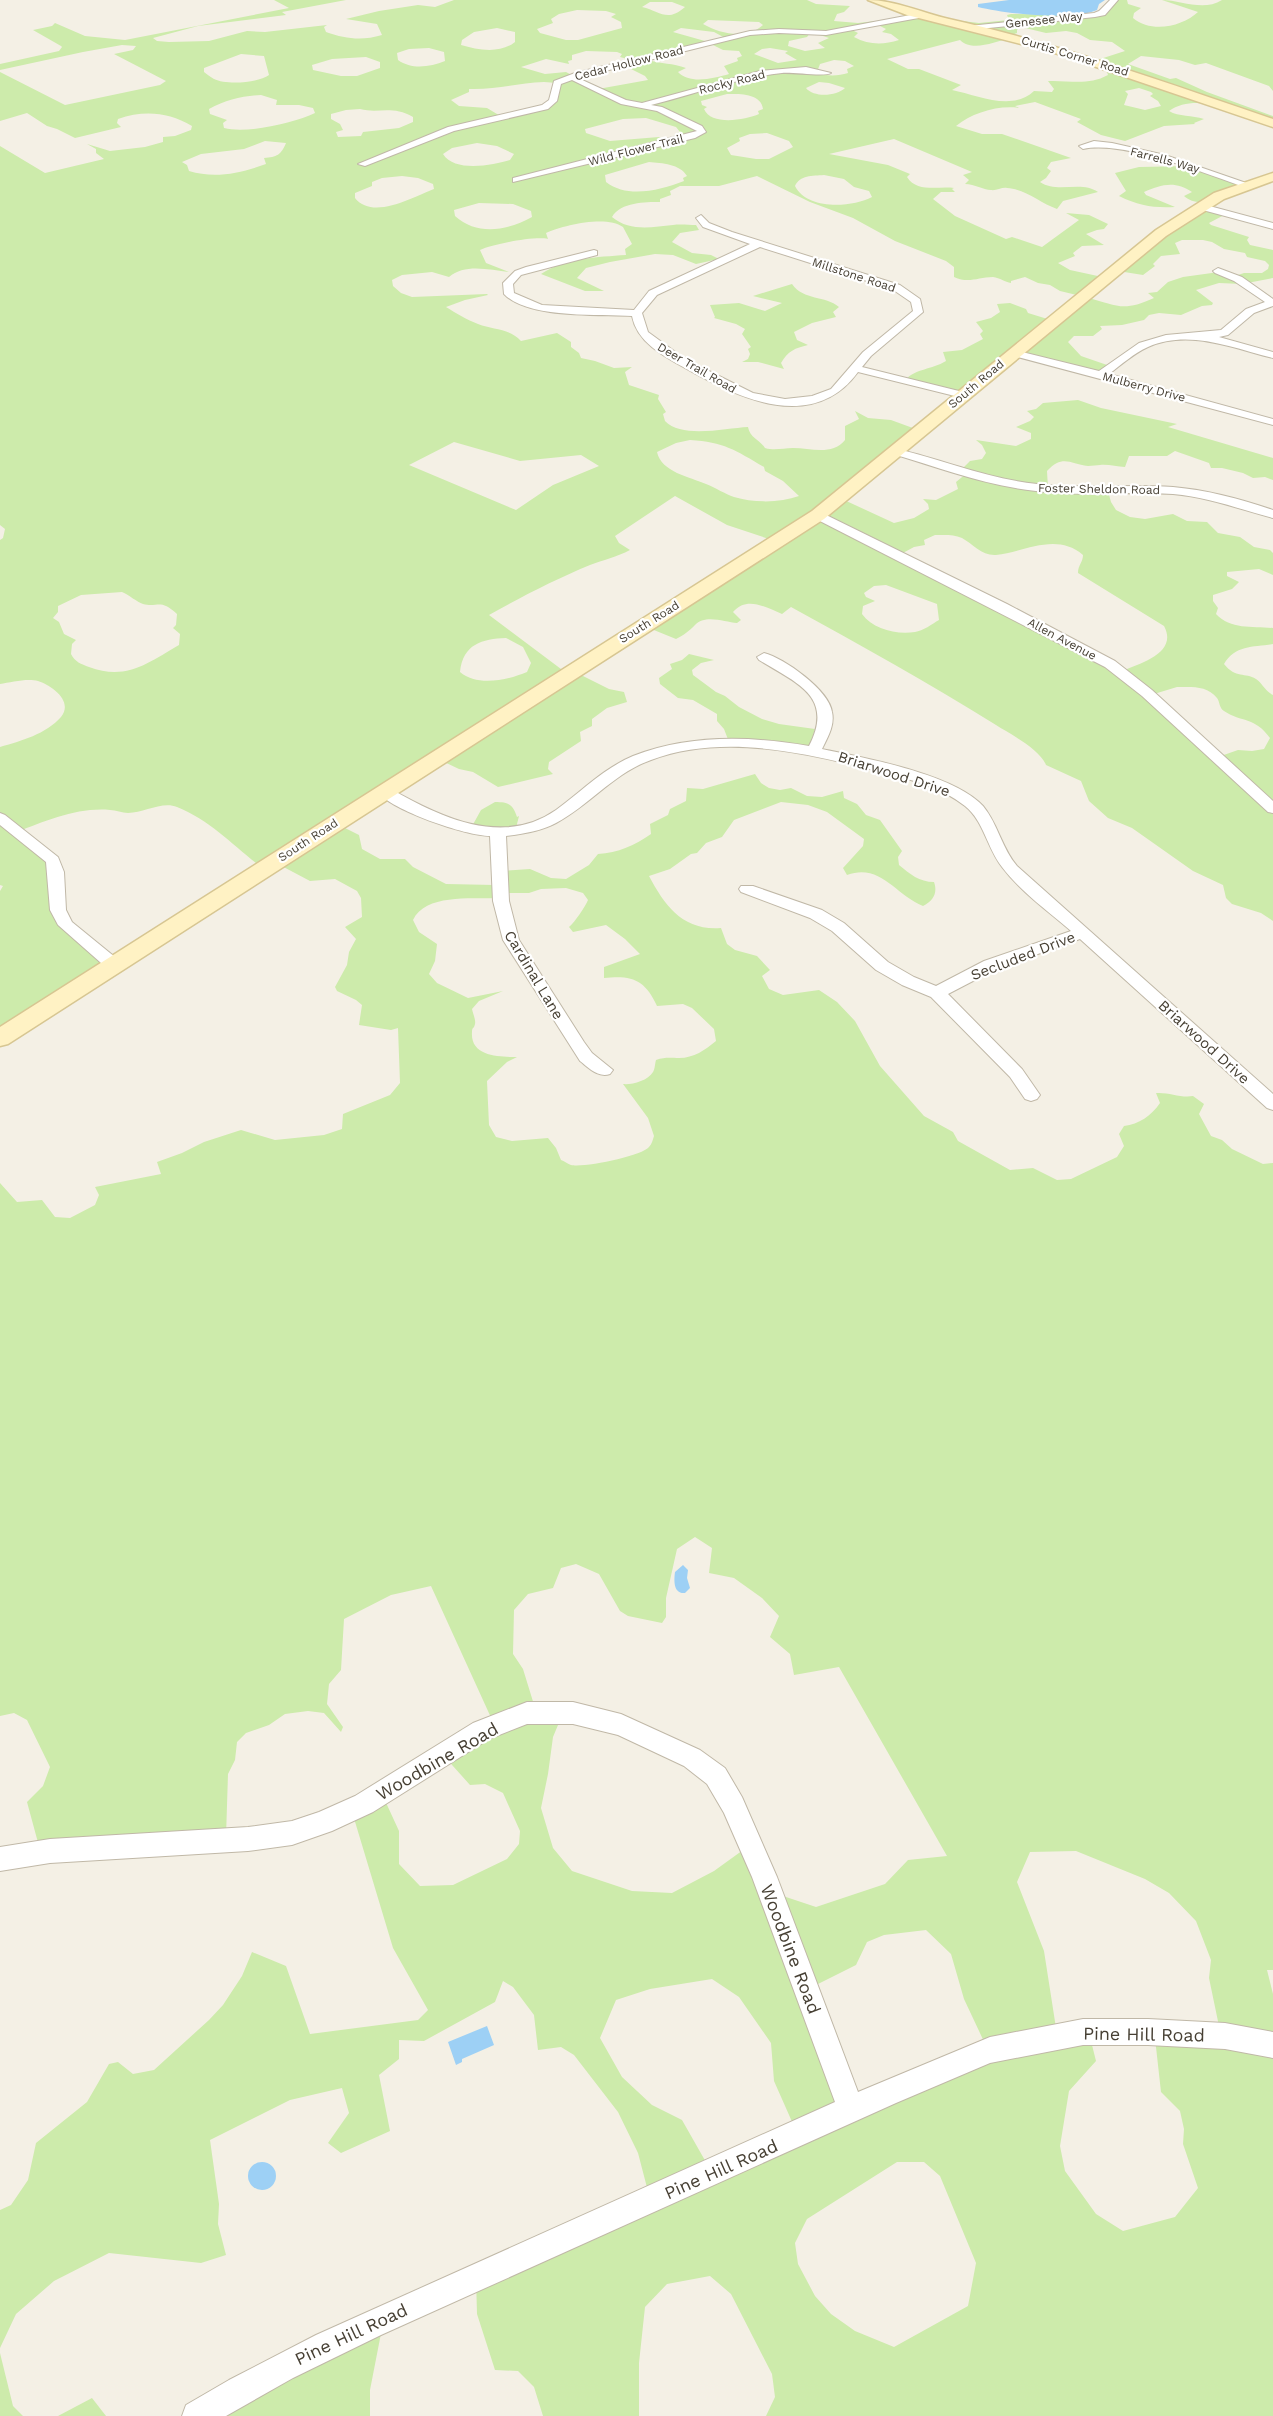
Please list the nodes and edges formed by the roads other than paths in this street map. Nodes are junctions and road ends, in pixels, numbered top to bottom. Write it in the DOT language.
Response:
graph roads {
  1 [pos="874,0"];
  2 [pos="1114,0"];
  3 [pos="920,15"];
  4 [pos="969,28"];
  5 [pos="827,73"];
  6 [pos="578,75"];
  7 [pos="638,105"];
  8 [pos="1273,123"];
  9 [pos="1083,146"];
  10 [pos="362,164"];
  11 [pos="1273,177"];
  12 [pos="516,180"];
  13 [pos="1247,185"];
  14 [pos="1202,207"];
  15 [pos="700,218"];
  16 [pos="1273,226"];
  17 [pos="758,244"];
  18 [pos="594,253"];
  19 [pos="1218,271"];
  20 [pos="1273,303"];
  21 [pos="637,313"];
  22 [pos="1203,336"];
  23 [pos="1014,353"];
  24 [pos="1273,355"];
  25 [pos="857,369"];
  26 [pos="1101,375"];
  27 [pos="963,395"];
  28 [pos="1273,422"];
  29 [pos="897,452"];
  30 [pos="1273,514"];
  31 [pos="818,515"];
  32 [pos="764,657"];
  33 [pos="815,750"];
  34 [pos="384,791"];
  35 [pos="1273,809"];
  36 [pos="0,818"];
  37 [pos="498,834"];
  38 [pos="747,889"];
  39 [pos="1082,933"];
  40 [pos="116,966"];
  41 [pos="937,993"];
  42 [pos="0,1038"];
  43 [pos="604,1070"];
  44 [pos="1030,1095"];
  45 [pos="1273,1104"];
  46 [pos="0,1859"];
  47 [pos="1273,2045"];
  48 [pos="851,2109"];
  49 [pos="197,2416"];
  1 -- 3 [label="street, Curtis Corner Road"];
  2 -- 4 [label="street, Genesee Way"];
  3 -- 4 [label="street, Curtis Corner Road"];
  3 -- 6 [label="street, Cedar Hollow Road"];
  4 -- 8 [label="street, Curtis Corner Road"];
  5 -- 7 [label="street, Rocky Road"];
  6 -- 7 [label="street, Wild Flower Trail"];
  6 -- 10 [label="street, Cedar Hollow Road"];
  7 -- 12 [label="street, Wild Flower Trail"];
  9 -- 13 [label="street, Farrells Way"];
  11 -- 13 [label="street, South Road"];
  13 -- 14 [label="street, South Road"];
  14 -- 16 [label="street"];
  14 -- 23 [label="street, South Road"];
  15 -- 17 [label="street, Millstone Road"];
  17 -- 21 [label="street"];
  17 -- 25 [label="street, Millstone Road"];
  18 -- 21 [label="street"];
  19 -- 20 [label="street"];
  20 -- 22 [label="street"];
  21 -- 25 [label="street, Deer Trail Road"];
  22 -- 24 [label="street"];
  22 -- 26 [label="street"];
  23 -- 26 [label="street, Mulberry Drive"];
  23 -- 27 [label="street, South Road"];
  25 -- 27 [label="street"];
  26 -- 28 [label="street, Mulberry Drive"];
  27 -- 29 [label="street, South Road"];
  29 -- 30 [label="street, Foster Sheldon Road"];
  29 -- 31 [label="street, South Road"];
  31 -- 34 [label="street, South Road"];
  31 -- 35 [label="street, Allen Avenue"];
  32 -- 33 [label="street"];
  33 -- 37 [label="street, Briarwood Drive"];
  33 -- 39 [label="street, Briarwood Drive"];
  34 -- 37 [label="street"];
  34 -- 40 [label="street, South Road"];
  36 -- 40 [label="street"];
  37 -- 43 [label="street, Cardinal Lane"];
  38 -- 41 [label="street"];
  39 -- 41 [label="street, Secluded Drive"];
  39 -- 45 [label="street, Briarwood Drive"];
  40 -- 42 [label="street, South Road"];
  41 -- 44 [label="street"];
  46 -- 48 [label="street, Woodbine Road"];
  47 -- 48 [label="street, Pine Hill Road"];
  48 -- 49 [label="street, Pine Hill Road"];
}
